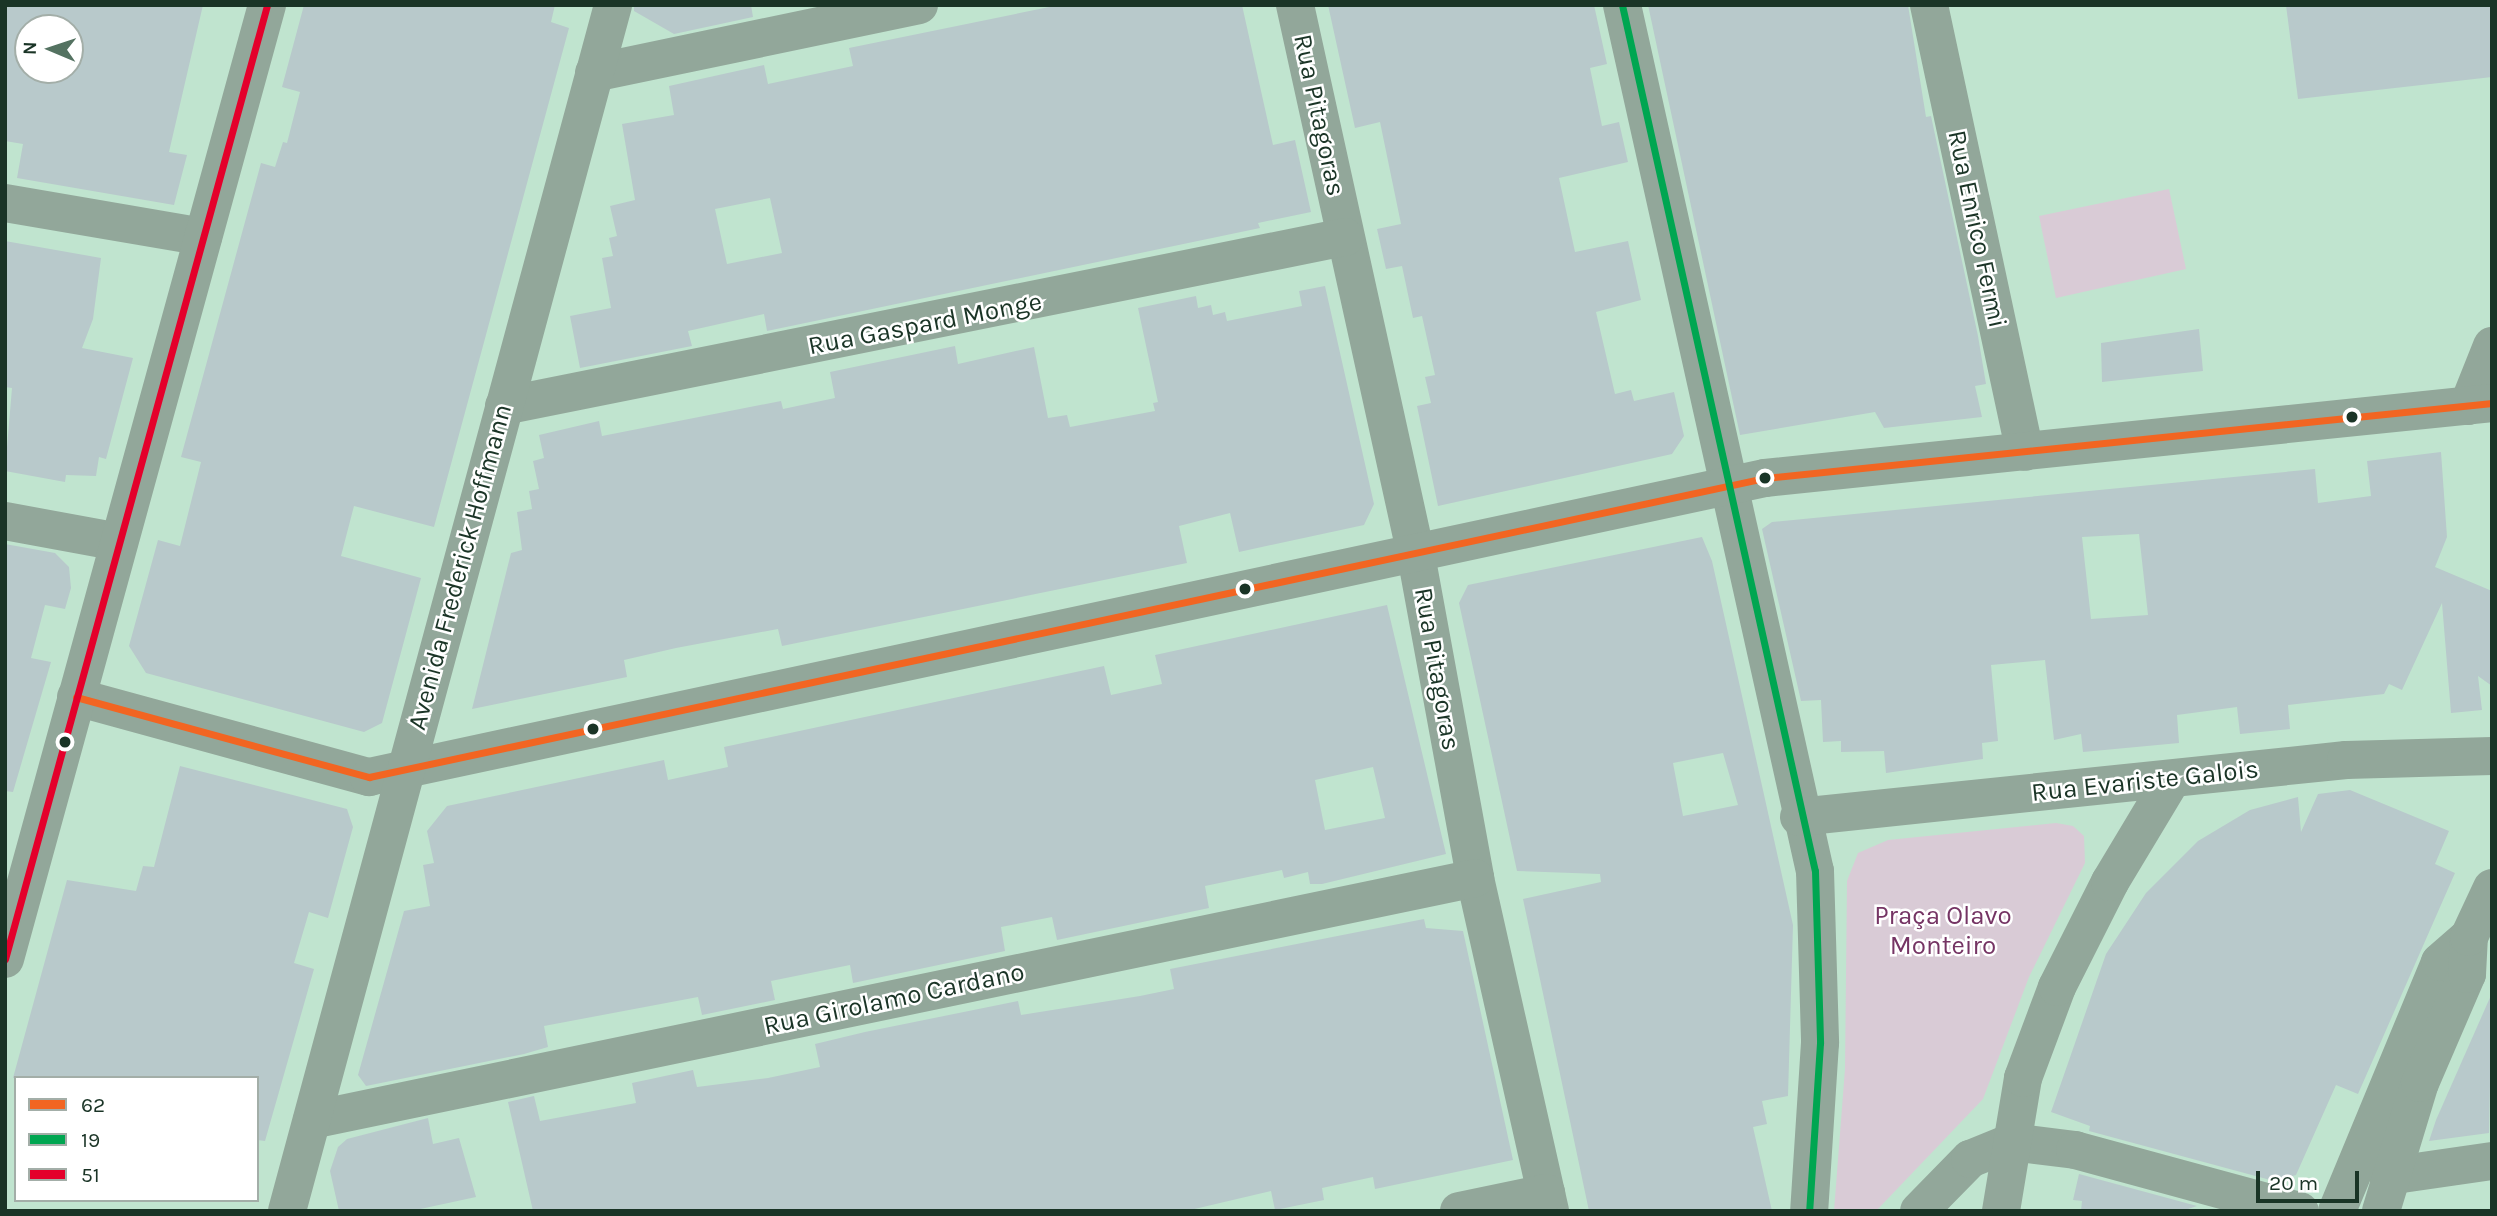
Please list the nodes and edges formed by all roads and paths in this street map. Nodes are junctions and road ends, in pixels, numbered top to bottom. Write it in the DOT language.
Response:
graph roads {
  1 [pos="267,5"];
  2 [pos="612,5"];
  3 [pos="919,5"];
  4 [pos="1295,5"];
  5 [pos="1622,5"];
  6 [pos="1929,5"];
  7 [pos="594,73"];
  8 [pos="5,203"];
  9 [pos="203,237"];
  10 [pos="1345,237"];
  11 [pos="2492,346"];
  12 [pos="504,405"];
  13 [pos="2480,405"];
  14 [pos="2025,452"];
  15 [pos="1726,486"];
  16 [pos="5,521"];
  17 [pos="119,542"];
  18 [pos="1416,555"];
  19 [pos="76,696"];
  20 [pos="2492,756"];
  21 [pos="406,768"];
  22 [pos="2172,779"];
  23 [pos="1799,817"];
  24 [pos="19,853"];
  25 [pos="1475,878"];
  26 [pos="2492,888"];
  27 [pos="2469,937"];
  28 [pos="5,959"];
  29 [pos="312,1120"];
  30 [pos="2012,1142"];
  31 [pos="2492,1161"];
  32 [pos="2384,1194"];
  33 [pos="1548,1202"];
  34 [pos="287,1211"];
  35 [pos="1459,1211"];
  36 [pos="1809,1211"];
  37 [pos="1919,1211"];
  38 [pos="2001,1211"];
  39 [pos="2300,1211"];
  40 [pos="2337,1211"];
  1 -- 9 [label="street"];
  2 -- 7 [label="street, Avenida Frederick Hoffmann"];
  3 -- 7 [label="street"];
  4 -- 10 [label="street, Rua Pitagoras"];
  5 -- 15 [label="street"];
  6 -- 14 [label="street, Rua Enrico Fermi"];
  7 -- 12 [label="street, Avenida Frederick Hoffmann"];
  8 -- 9 [label="street"];
  9 -- 17 [label="street"];
  10 -- 12 [label="street, Rua Gaspard Monge"];
  10 -- 18 [label="street, Rua Pitagoras"];
  11 -- 13 [label="street"];
  12 -- 21 [label="street, Avenida Frederick Hoffmann"];
  13 -- 14 [label="street"];
  14 -- 15 [label="street"];
  15 -- 18 [label="street"];
  15 -- 23 [label="street"];
  16 -- 17 [label="street"];
  17 -- 19 [label="street"];
  18 -- 21 [label="street"];
  18 -- 25 [label="street, Rua Pitagoras"];
  19 -- 21 [label="street"];
  19 -- 24 [label="street"];
  20 -- 22 [label="street, Rua Evariste Galois"];
  21 -- 29 [label="street, Avenida Frederick Hoffmann"];
  22 -- 23 [label="street, Rua Evariste Galois"];
  22 -- 30 [label="street"];
  23 -- 36 [label="street"];
  24 -- 28 [label="street"];
  25 -- 29 [label="street, Rua Girolamo Cardano"];
  25 -- 33 [label="street, Rua Pitagoras"];
  26 -- 27 [label="street"];
  27 -- 32 [label="street"];
  27 -- 40 [label="street"];
  29 -- 34 [label="street, Avenida Frederick Hoffmann"];
  30 -- 37 [label="street"];
  30 -- 38 [label="street"];
  30 -- 39 [label="street"];
  31 -- 32 [label="street"];
  33 -- 35 [label="street"];
}
